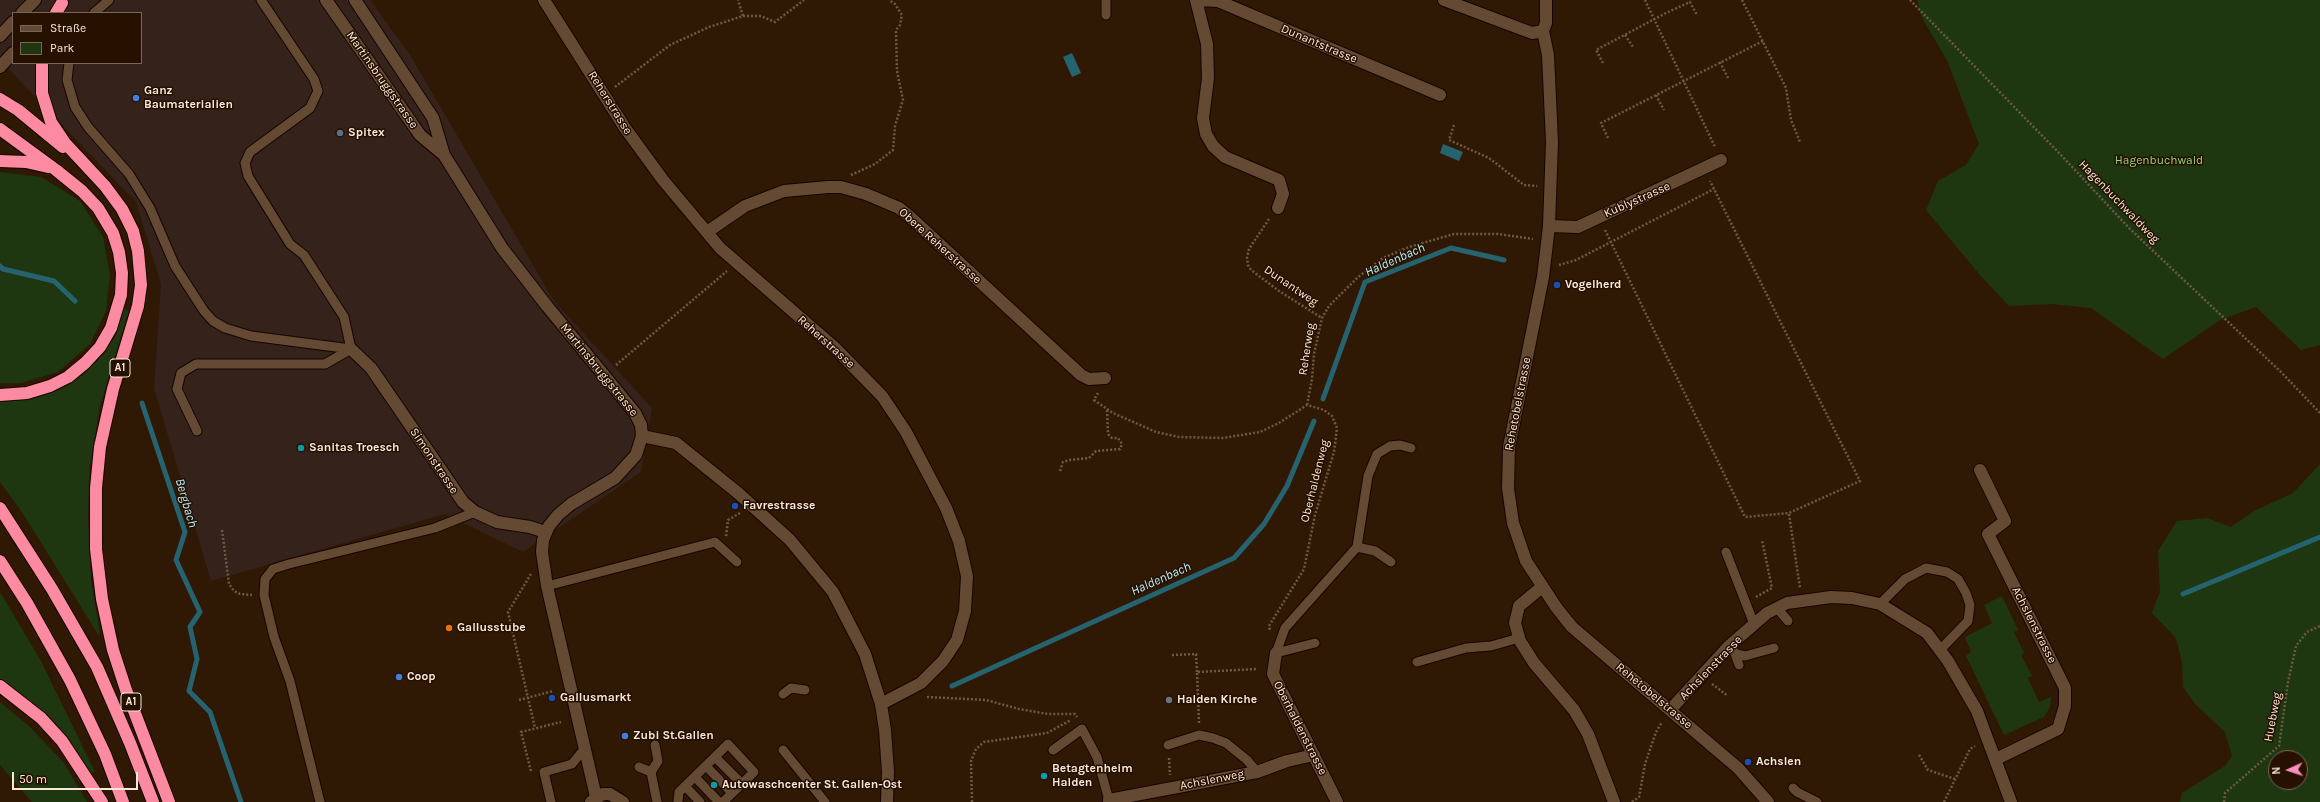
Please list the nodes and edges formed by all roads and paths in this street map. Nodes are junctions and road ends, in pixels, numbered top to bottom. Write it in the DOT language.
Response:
graph roads {
  1 [pos="35,0"];
  2 [pos="109,0"];
  3 [pos="261,0"];
  4 [pos="326,0"];
  5 [pos="355,0"];
  6 [pos="544,0"];
  7 [pos="738,0"];
  8 [pos="804,0"];
  9 [pos="889,0"];
  10 [pos="1106,0"];
  11 [pos="1196,0"];
  12 [pos="1444,0"];
  13 [pos="1546,0"];
  14 [pos="1645,0"];
  15 [pos="1742,0"];
  16 [pos="1910,0"];
  17 [pos="1691,1"];
  18 [pos="61,5"];
  19 [pos="23,12"];
  20 [pos="53,12"];
  21 [pos="95,12"];
  22 [pos="1106,15"];
  23 [pos="1697,15"];
  24 [pos="743,16"];
  25 [pos="1654,20"];
  26 [pos="12,23"];
  27 [pos="1543,31"];
  28 [pos="1625,35"];
  29 [pos="0,36"];
  30 [pos="1763,41"];
  31 [pos="1633,47"];
  32 [pos="12,54"];
  33 [pos="1720,62"];
  34 [pos="1603,63"];
  35 [pos="42,64"];
  36 [pos="69,64"];
  37 [pos="0,67"];
  38 [pos="1728,78"];
  39 [pos="1684,81"];
  40 [pos="605,94"];
  41 [pos="1440,95"];
  42 [pos="1656,95"];
  43 [pos="0,99"];
  44 [pos="1664,110"];
  45 [pos="1454,125"];
  46 [pos="0,129"];
  47 [pos="1608,138"];
  48 [pos="1800,142"];
  49 [pos="444,155"];
  50 [pos="76,157"];
  51 [pos="1721,160"];
  52 [pos="0,161"];
  53 [pos="1704,169"];
  54 [pos="56,170"];
  55 [pos="1535,186"];
  56 [pos="841,187"];
  57 [pos="1714,189"];
  58 [pos="1278,208"];
  59 [pos="1599,217"];
  60 [pos="1549,226"];
  61 [pos="707,232"];
  62 [pos="1530,238"];
  63 [pos="1611,242"];
  64 [pos="1559,265"];
  65 [pos="727,272"];
  66 [pos="1322,318"];
  67 [pos="351,349"];
  68 [pos="616,365"];
  69 [pos="1104,378"];
  70 [pos="0,395"];
  71 [pos="1307,405"];
  72 [pos="1107,409"];
  73 [pos="2320,413"];
  74 [pos="197,431"];
  75 [pos="642,436"];
  76 [pos="1411,448"];
  77 [pos="1980,470"];
  78 [pos="1060,472"];
  79 [pos="747,501"];
  80 [pos="0,508"];
  81 [pos="476,512"];
  82 [pos="1789,513"];
  83 [pos="222,530"];
  84 [pos="545,532"];
  85 [pos="1762,540"];
  86 [pos="1357,547"];
  87 [pos="728,552"];
  88 [pos="1726,552"];
  89 [pos="0,561"];
  90 [pos="737,562"];
  91 [pos="1391,562"];
  92 [pos="532,572"];
  93 [pos="547,586"];
  94 [pos="1542,587"];
  95 [pos="1800,588"];
  96 [pos="248,596"];
  97 [pos="1757,602"];
  98 [pos="1880,604"];
  99 [pos="1777,608"];
  100 [pos="1788,621"];
  101 [pos="1754,624"];
  102 [pos="2320,626"];
  103 [pos="1519,638"];
  104 [pos="1314,643"];
  105 [pos="1774,648"];
  106 [pos="1733,650"];
  107 [pos="1940,650"];
  108 [pos="1276,653"];
  109 [pos="1172,655"];
  110 [pos="1417,662"];
  111 [pos="1739,665"];
  112 [pos="1257,669"];
  113 [pos="1197,672"];
  114 [pos="1710,683"];
  115 [pos="0,686"];
  116 [pos="805,690"];
  117 [pos="553,691"];
  118 [pos="783,694"];
  119 [pos="1728,696"];
  120 [pos="931,697"];
  121 [pos="527,698"];
  122 [pos="519,700"];
  123 [pos="881,704"];
  124 [pos="1075,714"];
  125 [pos="1667,715"];
  126 [pos="1078,718"];
  127 [pos="561,722"];
  128 [pos="535,728"];
  129 [pos="1199,735"];
  130 [pos="1978,743"];
  131 [pos="655,744"];
  132 [pos="1168,745"];
  133 [pos="584,748"];
  134 [pos="783,750"];
  135 [pos="1053,750"];
  136 [pos="1314,755"];
  137 [pos="1919,755"];
  138 [pos="716,757"];
  139 [pos="1996,759"];
  140 [pos="706,766"];
  141 [pos="639,767"];
  142 [pos="651,772"];
  143 [pos="1257,772"];
  144 [pos="532,774"];
  145 [pos="695,777"];
  146 [pos="1956,779"];
  147 [pos="742,784"];
  148 [pos="685,786"];
  149 [pos="732,793"];
  150 [pos="593,800"];
  151 [pos="1109,801"];
  152 [pos="102,802"];
  153 [pos="123,802"];
  154 [pos="153,802"];
  155 [pos="170,802"];
  156 [pos="320,802"];
  157 [pos="551,802"];
  158 [pos="623,802"];
  159 [pos="657,802"];
  160 [pos="678,802"];
  161 [pos="700,802"];
  162 [pos="719,802"];
  163 [pos="723,802"];
  164 [pos="825,802"];
  165 [pos="887,802"];
  166 [pos="972,802"];
  167 [pos="1337,802"];
  168 [pos="1614,802"];
  169 [pos="1632,802"];
  170 [pos="1768,802"];
  171 [pos="1797,802"];
  172 [pos="1817,802"];
  173 [pos="1944,802"];
  174 [pos="2010,802"];
  175 [pos="2224,802"];
  1 -- 19 [label="street"];
  2 -- 21 [label="lane"];
  3 -- 67 [label="lane"];
  4 -- 49 [label="street, Martinsbruggstrasse"];
  5 -- 49 [label="street, Martinsbruggstrasse"];
  6 -- 40 [label="street, Reherstrasse"];
  7 -- 24 [label="path"];
  8 -- 24 [label="path"];
  9 -- 56 [label="path"];
  10 -- 22 [label="lane"];
  11 -- 41 [label="street, Dunantstrasse"];
  11 -- 58 [label="street, Dunantstrasse"];
  12 -- 27 [label="street"];
  13 -- 27 [label="street, Rehetobelstrasse"];
  14 -- 25 [label="path"];
  15 -- 30 [label="path"];
  16 -- 73 [label="path, Hagenbuchwaldweg"];
  17 -- 23 [label="path"];
  17 -- 25 [label="path"];
  18 -- 20 [label="street"];
  24 -- 40 [label="path"];
  25 -- 28 [label="path"];
  25 -- 39 [label="path"];
  26 -- 29 [label="street"];
  27 -- 60 [label="street, Rehetobelstrasse"];
  28 -- 31 [label="path"];
  28 -- 34 [label="path"];
  30 -- 33 [label="path"];
  30 -- 48 [label="path"];
  32 -- 37 [label="street"];
  33 -- 38 [label="path"];
  33 -- 39 [label="path"];
  35 -- 50 [label="highway, A1"];
  36 -- 67 [label="lane"];
  39 -- 42 [label="path"];
  39 -- 51 [label="path"];
  40 -- 61 [label="street, Reherstrasse"];
  42 -- 44 [label="path"];
  42 -- 47 [label="path"];
  43 -- 50 [label="highway, A1"];
  45 -- 55 [label="path"];
  46 -- 54 [label="highway, A1"];
  49 -- 75 [label="street, Martinsbruggstrasse"];
  50 -- 155 [label="highway, A1"];
  51 -- 53 [label="street, Kublystrasse"];
  52 -- 54 [label="highway, A1"];
  53 -- 57 [label="path"];
  53 -- 59 [label="street, Kublystrasse"];
  54 -- 70 [label="highway, A1"];
  56 -- 61 [label="street, Obere Reherstrasse"];
  56 -- 69 [label="street, Obere Reherstrasse"];
  57 -- 63 [label="path"];
  57 -- 82 [label="path"];
  58 -- 66 [label="path, Dunantweg"];
  59 -- 60 [label="street, Kublystrasse"];
  59 -- 63 [label="path"];
  60 -- 94 [label="street, Rehetobelstrasse"];
  61 -- 123 [label="street, Reherstrasse"];
  62 -- 66 [label="path, Reherweg"];
  63 -- 64 [label="path"];
  63 -- 82 [label="path"];
  65 -- 68 [label="path"];
  66 -- 71 [label="path, Reherweg"];
  67 -- 74 [label="lane"];
  67 -- 81 [label="street, Simonstrasse"];
  69 -- 72 [label="path"];
  71 -- 72 [label="path"];
  71 -- 108 [label="path, Oberhaldenweg"];
  72 -- 78 [label="path"];
  75 -- 79 [label="street"];
  75 -- 84 [label="street"];
  76 -- 86 [label="lane"];
  77 -- 139 [label="street, Achslenstrasse"];
  79 -- 87 [label="path"];
  79 -- 123 [label="street"];
  80 -- 154 [label="highway, A1"];
  81 -- 84 [label="street, Simonstrasse"];
  81 -- 156 [label="lane"];
  82 -- 95 [label="path"];
  83 -- 96 [label="path"];
  84 -- 93 [label="street"];
  85 -- 97 [label="path"];
  86 -- 91 [label="lane"];
  86 -- 108 [label="lane"];
  87 -- 90 [label="lane"];
  87 -- 93 [label="lane"];
  88 -- 101 [label="lane"];
  89 -- 153 [label="highway"];
  92 -- 121 [label="path"];
  93 -- 133 [label="street"];
  94 -- 103 [label="street"];
  94 -- 125 [label="street, Rehetobelstrasse"];
  98 -- 99 [label="street, Achslenstrasse"];
  98 -- 107 [label="street, Achslenstrasse"];
  98 -- 107 [label="lane"];
  99 -- 100 [label="lane"];
  99 -- 101 [label="street, Achslenstrasse"];
  101 -- 106 [label="street, Achslenstrasse"];
  102 -- 175 [label="path, Huebweg"];
  103 -- 110 [label="lane"];
  103 -- 168 [label="street"];
  104 -- 108 [label="lane"];
  105 -- 106 [label="lane"];
  106 -- 111 [label="lane"];
  106 -- 125 [label="street, Achslenstrasse"];
  107 -- 139 [label="street, Achslenstrasse"];
  108 -- 136 [label="street, Oberhaldenstrasse"];
  109 -- 113 [label="path"];
  112 -- 113 [label="path"];
  113 -- 129 [label="path"];
  114 -- 119 [label="path"];
  115 -- 152 [label="highway"];
  116 -- 118 [label="lane"];
  117 -- 121 [label="path"];
  120 -- 124 [label="path"];
  121 -- 122 [label="path"];
  121 -- 128 [label="path"];
  123 -- 165 [label="street"];
  125 -- 169 [label="path"];
  125 -- 170 [label="street, Rehetobelstrasse"];
  126 -- 166 [label="path"];
  127 -- 128 [label="path"];
  128 -- 144 [label="path"];
  129 -- 132 [label="lane"];
  129 -- 143 [label="lane"];
  130 -- 146 [label="path"];
  131 -- 142 [label="lane"];
  133 -- 150 [label="street"];
  133 -- 157 [label="lane"];
  134 -- 164 [label="lane"];
  135 -- 151 [label="lane, Achslenweg"];
  136 -- 143 [label="street, Achslenweg"];
  136 -- 167 [label="street, Oberhaldenstrasse"];
  137 -- 146 [label="path"];
  138 -- 140 [label="lane"];
  138 -- 147 [label="lane"];
  138 -- 147 [label="lane"];
  139 -- 174 [label="street, Achslenstrasse"];
  140 -- 145 [label="lane"];
  140 -- 149 [label="lane"];
  141 -- 142 [label="lane"];
  142 -- 159 [label="lane"];
  143 -- 151 [label="street, Achslenweg"];
  145 -- 148 [label="lane"];
  145 -- 162 [label="lane"];
  146 -- 173 [label="path"];
  147 -- 149 [label="lane"];
  148 -- 160 [label="lane"];
  148 -- 161 [label="lane"];
  149 -- 163 [label="lane"];
  150 -- 158 [label="street"];
  171 -- 172 [label="lane"];
}
